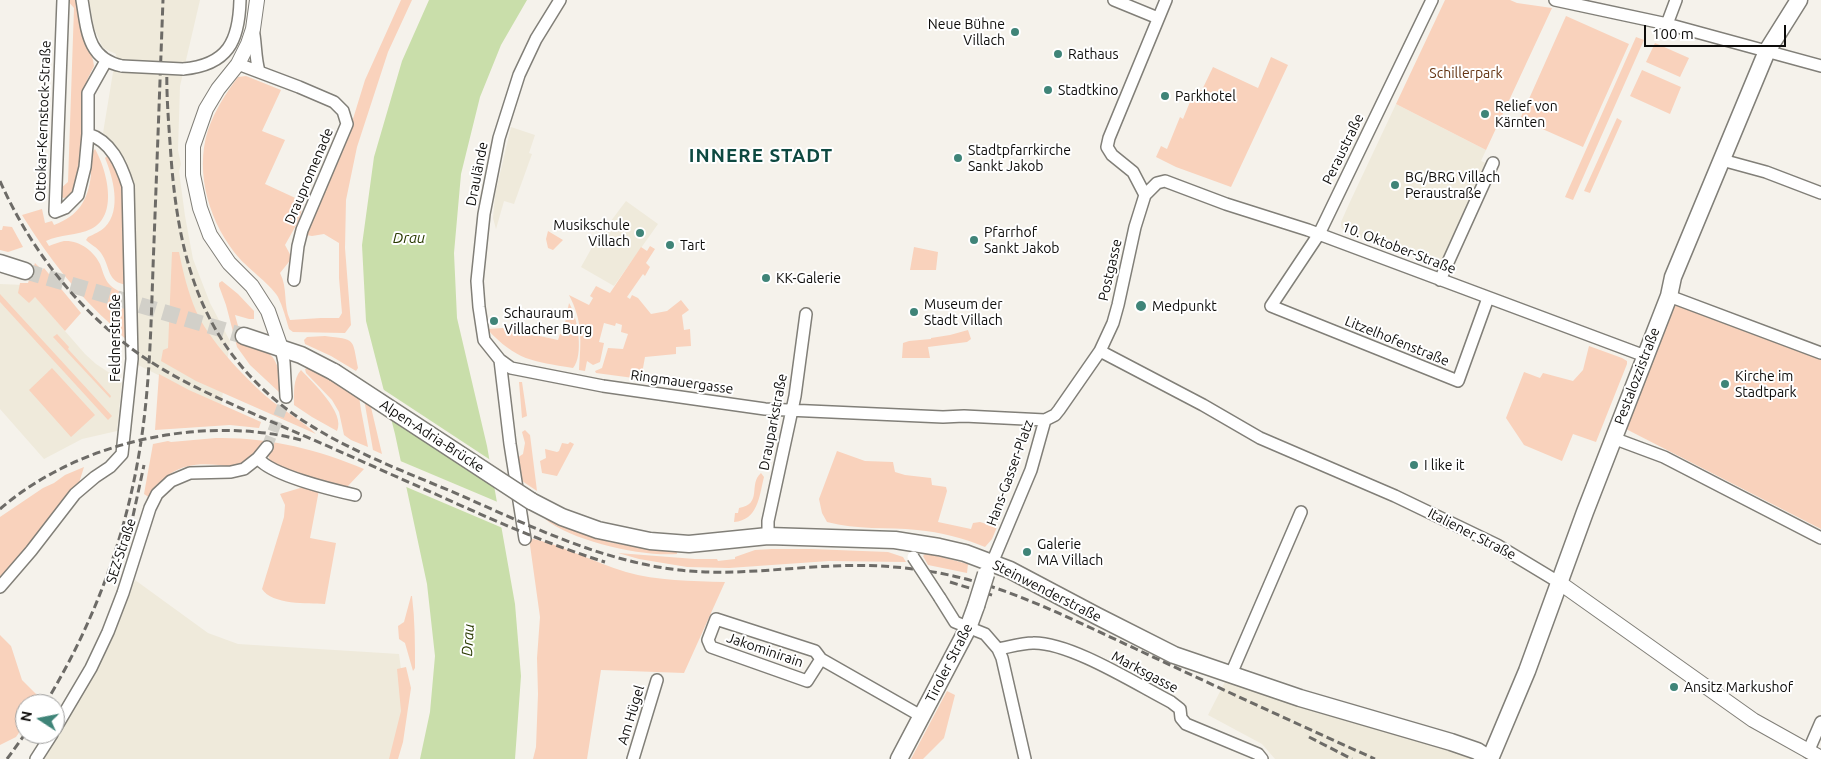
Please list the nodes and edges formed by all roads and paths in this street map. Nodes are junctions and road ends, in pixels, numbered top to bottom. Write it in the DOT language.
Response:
graph roads {
  1 [pos="63,0"];
  2 [pos="82,0"];
  3 [pos="240,0"];
  4 [pos="257,0"];
  5 [pos="560,0"];
  6 [pos="1114,0"];
  7 [pos="1166,0"];
  8 [pos="1432,0"];
  9 [pos="1555,0"];
  10 [pos="1676,0"];
  11 [pos="1799,0"];
  12 [pos="1158,18"];
  13 [pos="1667,24"];
  14 [pos="253,29"];
  15 [pos="1767,51"];
  16 [pos="106,61"];
  17 [pos="238,64"];
  18 [pos="1821,66"];
  19 [pos="259,71"];
  20 [pos="88,134"];
  21 [pos="1722,160"];
  22 [pos="1493,163"];
  23 [pos="1821,193"];
  24 [pos="1145,194"];
  25 [pos="1319,234"];
  26 [pos="0,263"];
  27 [pos="25,271"];
  28 [pos="294,280"];
  29 [pos="1440,280"];
  30 [pos="1669,296"];
  31 [pos="1488,298"];
  32 [pos="1271,306"];
  33 [pos="806,314"];
  34 [pos="244,336"];
  35 [pos="281,348"];
  36 [pos="1100,351"];
  37 [pos="1821,353"];
  38 [pos="1645,356"];
  39 [pos="500,360"];
  40 [pos="286,397"];
  41 [pos="792,410"];
  42 [pos="1045,420"];
  43 [pos="1613,438"];
  44 [pos="267,447"];
  45 [pos="258,458"];
  46 [pos="355,495"];
  47 [pos="531,501"];
  48 [pos="1301,512"];
  49 [pos="768,536"];
  50 [pos="1821,538"];
  51 [pos="526,539"];
  52 [pos="894,540"];
  53 [pos="989,569"];
  54 [pos="1560,583"];
  55 [pos="0,587"];
  56 [pos="968,628"];
  57 [pos="998,649"];
  58 [pos="821,659"];
  59 [pos="1231,674"];
  60 [pos="657,680"];
  61 [pos="65,712"];
  62 [pos="921,716"];
  63 [pos="1821,722"];
  64 [pos="46,744"];
  65 [pos="1806,755"];
  66 [pos="1821,758"];
  67 [pos="36,759"];
  68 [pos="633,759"];
  69 [pos="899,759"];
  70 [pos="1025,759"];
  71 [pos="1262,759"];
  72 [pos="1489,759"];
  1 -- 20 [label="street, Ottokar-Kernstock-Straße"];
  2 -- 16 [label="street"];
  3 -- 16 [label="street, bridge"];
  4 -- 14 [label="street"];
  5 -- 39 [label="street, Draulände"];
  6 -- 12 [label="street"];
  7 -- 12 [label="street"];
  8 -- 25 [label="street, Peraustraße"];
  9 -- 13 [label="street"];
  10 -- 13 [label="street"];
  11 -- 15 [label="main road, Pestalozzistraße"];
  12 -- 24 [label="street"];
  13 -- 15 [label="street"];
  14 -- 17 [label="street"];
  14 -- 19 [label="street"];
  15 -- 18 [label="street"];
  15 -- 21 [label="main road, Pestalozzistraße"];
  16 -- 20 [label="street"];
  17 -- 19 [label="street, Draupromenade"];
  17 -- 35 [label="street"];
  19 -- 28 [label="street, Draupromenade"];
  20 -- 55 [label="street, Feldnerstraße"];
  21 -- 23 [label="street"];
  21 -- 30 [label="main road, Pestalozzistraße"];
  22 -- 29 [label="street"];
  24 -- 25 [label="street, 10. Oktober-Straße"];
  24 -- 36 [label="street, Postgasse"];
  25 -- 29 [label="street, 10. Oktober-Straße"];
  25 -- 32 [label="street, Peraustraße"];
  26 -- 27 [label="main road"];
  29 -- 31 [label="street, 10. Oktober-Straße"];
  30 -- 37 [label="street"];
  30 -- 38 [label="main road, Pestalozzistraße"];
  31 -- 32 [label="street, Litzelhofenstraße"];
  31 -- 38 [label="street, 10. Oktober-Straße"];
  33 -- 41 [label="street, Drauparkstraße"];
  34 -- 35 [label="main road"];
  35 -- 40 [label="street"];
  35 -- 47 [label="main road, Alpen-Adria-Brücke, bridge"];
  36 -- 42 [label="street, Hans-Gasser-Platz"];
  36 -- 54 [label="street, Italiener Straße"];
  38 -- 43 [label="main road, Pestalozzistraße"];
  39 -- 41 [label="street, Ringmauergasse"];
  39 -- 51 [label="street"];
  41 -- 42 [label="street, Ringmauergasse"];
  41 -- 49 [label="street, Drauparkstraße"];
  42 -- 53 [label="street, Hans-Gasser-Platz"];
  43 -- 50 [label="street"];
  43 -- 54 [label="main road, Pestalozzistraße"];
  44 -- 45 [label="street, SEZ-Straße"];
  45 -- 46 [label="street"];
  45 -- 61 [label="street, SEZ-Straße"];
  47 -- 49 [label="main road, Steinwenderstraße"];
  48 -- 59 [label="street"];
  49 -- 52 [label="main road, Steinwenderstraße"];
  52 -- 53 [label="main road, Steinwenderstraße"];
  52 -- 56 [label="street, bridge"];
  53 -- 56 [label="main road, Tiroler Straße, bridge"];
  53 -- 59 [label="main road, Steinwenderstraße"];
  54 -- 65 [label="street, Italiener Straße"];
  54 -- 72 [label="main road, Pestalozzistraße"];
  56 -- 57 [label="street"];
  56 -- 62 [label="main road, Tiroler Straße"];
  57 -- 70 [label="street"];
  57 -- 71 [label="street, Marksgasse"];
  58 -- 58 [label="street, Jakominirain"];
  58 -- 62 [label="street, Jakominirain"];
  59 -- 72 [label="main road, Steinwenderstraße"];
  60 -- 68 [label="street, Am Hügel"];
  62 -- 69 [label="main road, Tiroler Straße"];
  63 -- 65 [label="street"];
  64 -- 67 [label="street"];
  65 -- 66 [label="street, Italiener Straße"];
}
